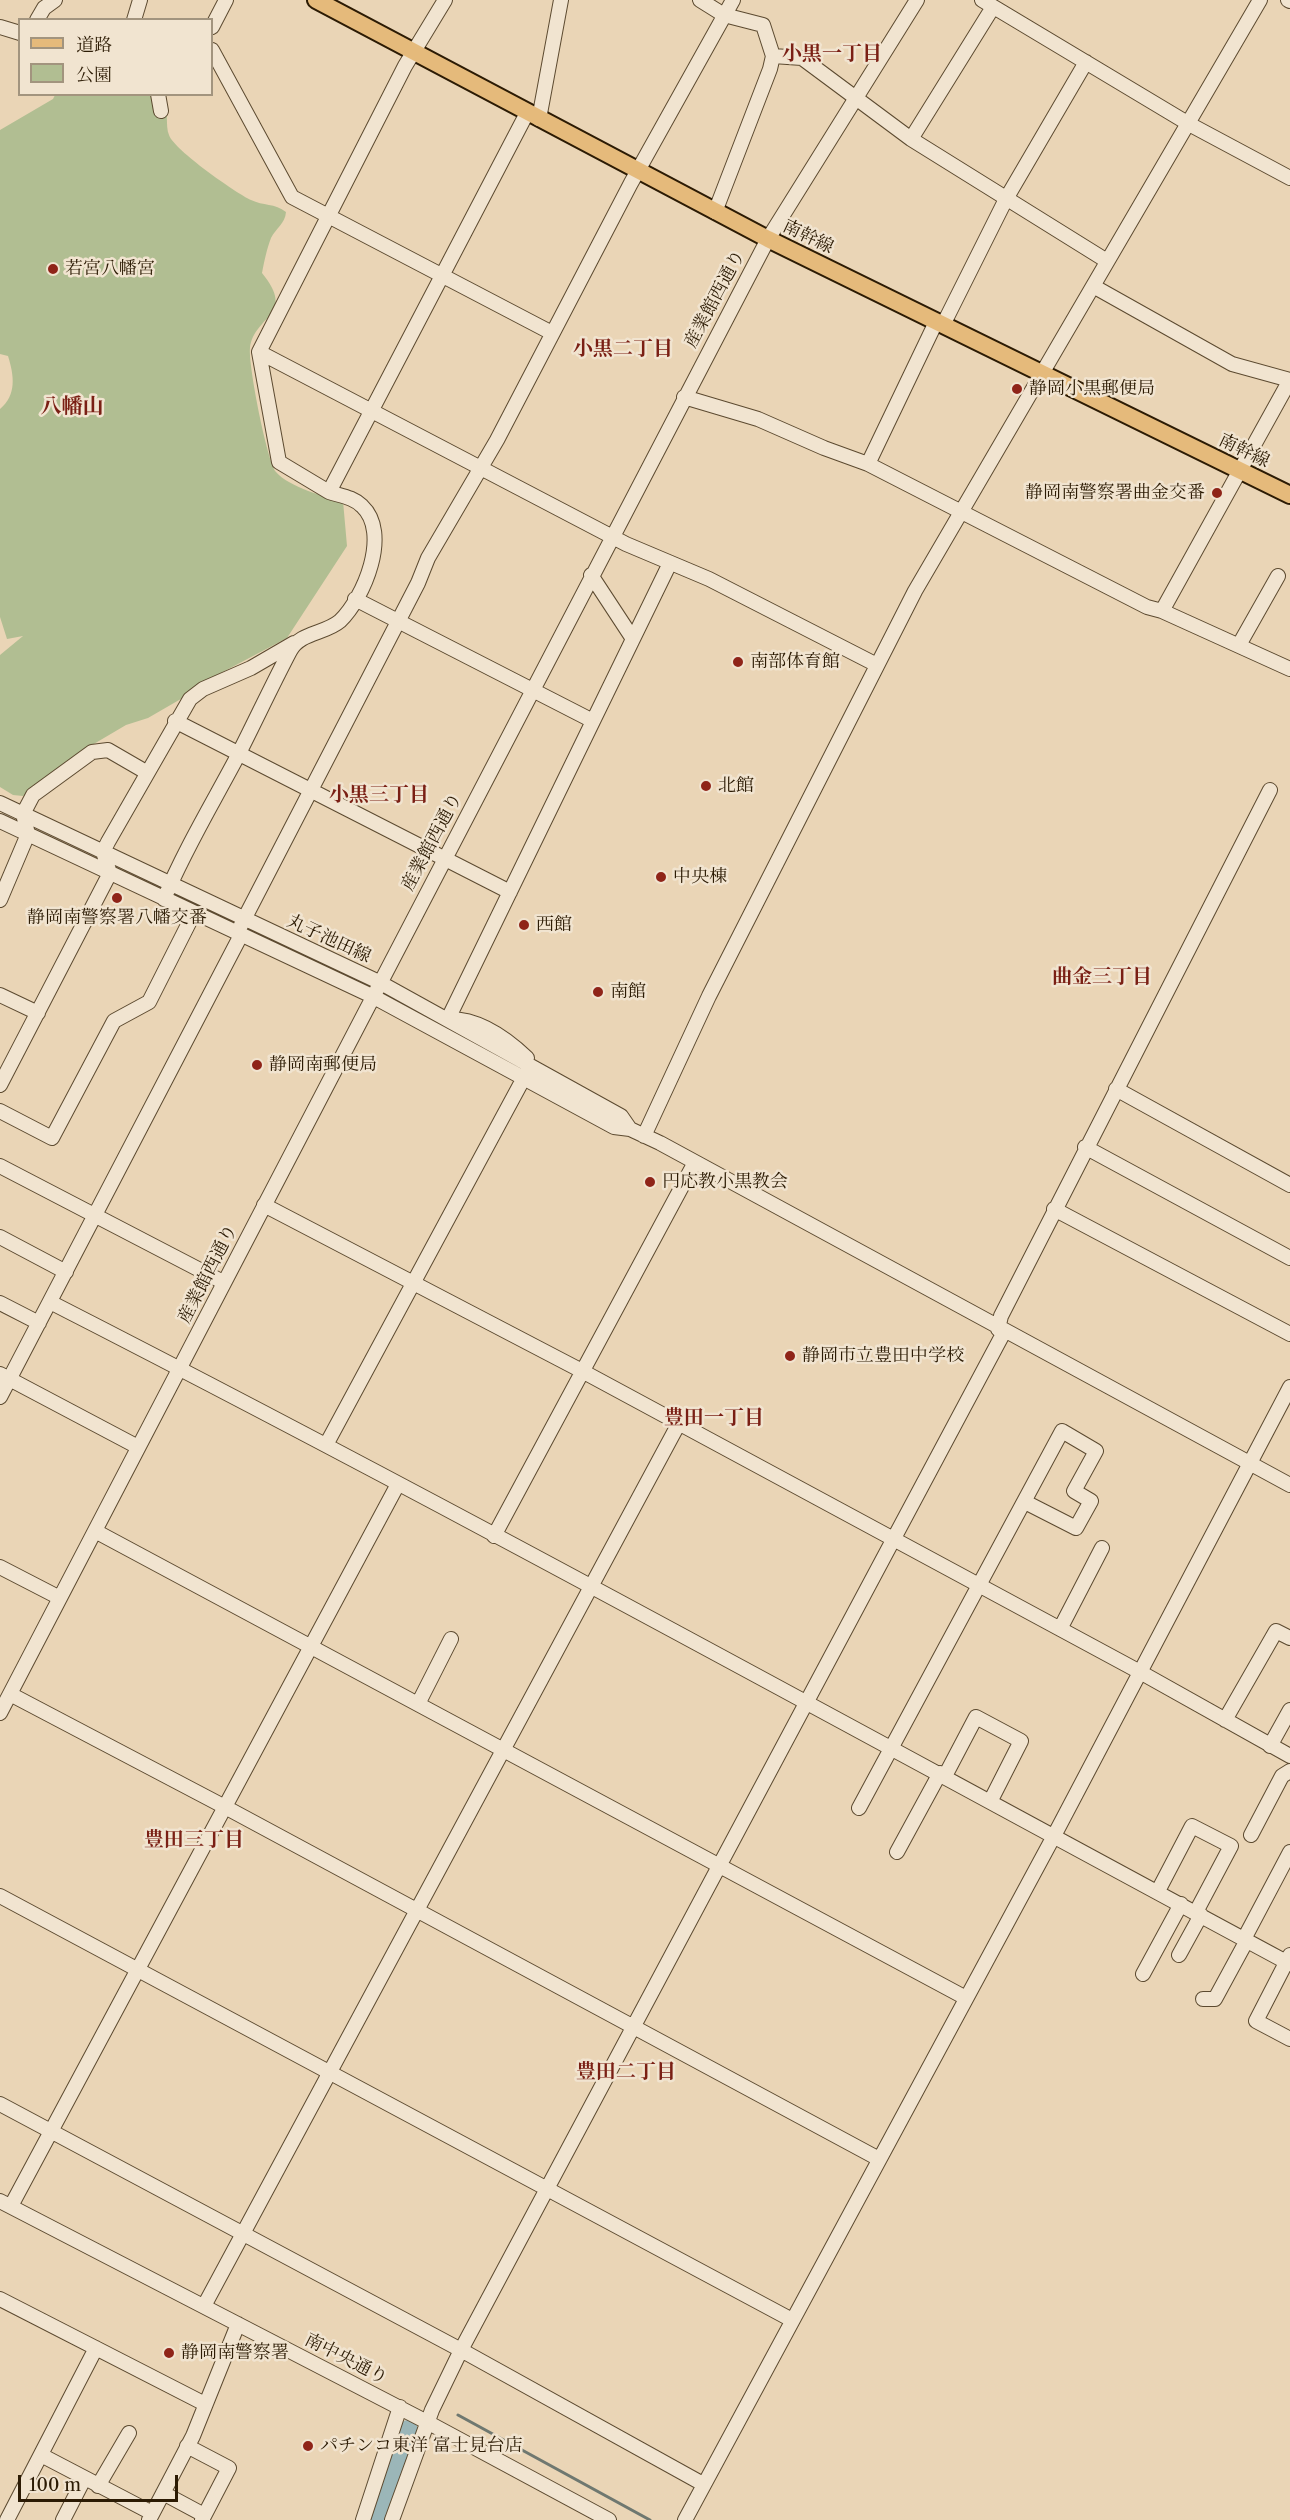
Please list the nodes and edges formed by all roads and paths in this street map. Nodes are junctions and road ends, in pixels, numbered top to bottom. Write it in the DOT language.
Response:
graph roads {
  1 [pos="55,0"];
  2 [pos="140,0"];
  3 [pos="226,0"];
  4 [pos="316,0"];
  5 [pos="445,0"];
  6 [pos="561,0"];
  7 [pos="700,0"];
  8 [pos="734,0"];
  9 [pos="917,0"];
  10 [pos="1260,0"];
  11 [pos="987,3"];
  12 [pos="724,15"];
  13 [pos="38,18"];
  14 [pos="135,18"];
  15 [pos="213,25"];
  16 [pos="0,27"];
  17 [pos="18,32"];
  18 [pos="213,52"];
  19 [pos="413,53"];
  20 [pos="773,56"];
  21 [pos="1086,62"];
  22 [pos="158,96"];
  23 [pos="854,98"];
  24 [pos="161,111"];
  25 [pos="533,116"];
  26 [pos="1188,124"];
  27 [pos="911,139"];
  28 [pos="638,171"];
  29 [pos="1290,177"];
  30 [pos="1006,199"];
  31 [pos="715,212"];
  32 [pos="328,216"];
  33 [pos="768,239"];
  34 [pos="1107,261"];
  35 [pos="441,275"];
  36 [pos="1094,286"];
  37 [pos="939,323"];
  38 [pos="552,333"];
  39 [pos="259,352"];
  40 [pos="1043,374"];
  41 [pos="1290,380"];
  42 [pos="684,397"];
  43 [pos="372,410"];
  44 [pos="868,464"];
  45 [pos="480,467"];
  46 [pos="1240,471"];
  47 [pos="329,492"];
  48 [pos="1290,495"];
  49 [pos="960,512"];
  50 [pos="612,537"];
  51 [pos="670,563"];
  52 [pos="591,574"];
  53 [pos="1278,576"];
  54 [pos="355,599"];
  55 [pos="1162,611"];
  56 [pos="398,621"];
  57 [pos="633,639"];
  58 [pos="294,643"];
  59 [pos="1239,645"];
  60 [pos="877,665"];
  61 [pos="1290,669"];
  62 [pos="531,691"];
  63 [pos="176,721"];
  64 [pos="593,721"];
  65 [pos="239,753"];
  66 [pos="146,772"];
  67 [pos="313,790"];
  68 [pos="1270,790"];
  69 [pos="0,803"];
  70 [pos="22,814"];
  71 [pos="0,821"];
  72 [pos="28,834"];
  73 [pos="104,852"];
  74 [pos="444,858"];
  75 [pos="110,873"];
  76 [pos="171,884"];
  77 [pos="510,892"];
  78 [pos="164,899"];
  79 [pos="0,900"];
  80 [pos="194,913"];
  81 [pos="246,914"];
  82 [pos="239,934"];
  83 [pos="378,982"];
  84 [pos="0,995"];
  85 [pos="372,996"];
  86 [pos="38,1013"];
  87 [pos="448,1019"];
  88 [pos="527,1072"];
  89 [pos="544,1074"];
  90 [pos="0,1085"];
  91 [pos="1116,1089"];
  92 [pos="0,1111"];
  93 [pos="630,1129"];
  94 [pos="644,1136"];
  95 [pos="1085,1147"];
  96 [pos="694,1164"];
  97 [pos="0,1166"];
  98 [pos="1290,1185"];
  99 [pos="264,1205"];
  100 [pos="1054,1209"];
  101 [pos="96,1215"];
  102 [pos="0,1237"];
  103 [pos="1290,1258"];
  104 [pos="66,1272"];
  105 [pos="223,1282"];
  106 [pos="414,1282"];
  107 [pos="50,1302"];
  108 [pos="0,1303"];
  109 [pos="39,1323"];
  110 [pos="1001,1331"];
  111 [pos="1290,1334"];
  112 [pos="179,1368"];
  113 [pos="582,1371"];
  114 [pos="5,1376"];
  115 [pos="1290,1387"];
  116 [pos="0,1397"];
  117 [pos="678,1425"];
  118 [pos="326,1445"];
  119 [pos="138,1446"];
  120 [pos="1250,1463"];
  121 [pos="398,1484"];
  122 [pos="1290,1485"];
  123 [pos="1025,1502"];
  124 [pos="94,1531"];
  125 [pos="494,1536"];
  126 [pos="892,1540"];
  127 [pos="1102,1548"];
  128 [pos="0,1567"];
  129 [pos="978,1586"];
  130 [pos="591,1588"];
  131 [pos="60,1598"];
  132 [pos="1060,1629"];
  133 [pos="1290,1638"];
  134 [pos="451,1640"];
  135 [pos="312,1646"];
  136 [pos="1140,1672"];
  137 [pos="10,1694"];
  138 [pos="807,1702"];
  139 [pos="418,1704"];
  140 [pos="1290,1710"];
  141 [pos="0,1713"];
  142 [pos="1225,1720"];
  143 [pos="1270,1746"];
  144 [pos="891,1747"];
  145 [pos="504,1750"];
  146 [pos="1290,1756"];
  147 [pos="1290,1771"];
  148 [pos="943,1775"];
  149 [pos="991,1800"];
  150 [pos="225,1807"];
  151 [pos="859,1808"];
  152 [pos="1055,1834"];
  153 [pos="1251,1835"];
  154 [pos="897,1852"];
  155 [pos="1290,1852"];
  156 [pos="719,1866"];
  157 [pos="1158,1892"];
  158 [pos="0,1896"];
  159 [pos="1181,1904"];
  160 [pos="416,1910"];
  161 [pos="1198,1914"];
  162 [pos="1246,1940"];
  163 [pos="1179,1955"];
  164 [pos="1289,1960"];
  165 [pos="137,1970"];
  166 [pos="1143,1974"];
  167 [pos="966,1998"];
  168 [pos="1203,1999"];
  169 [pos="632,2026"];
  170 [pos="1290,2039"];
  171 [pos="329,2072"];
  172 [pos="0,2104"];
  173 [pos="51,2132"];
  174 [pos="879,2159"];
  175 [pos="545,2189"];
  176 [pos="6,2204"];
  177 [pos="242,2235"];
  178 [pos="0,2299"];
  179 [pos="204,2306"];
  180 [pos="792,2320"];
  181 [pos="238,2324"];
  182 [pos="96,2348"];
  183 [pos="461,2350"];
  184 [pos="205,2404"];
  185 [pos="400,2408"];
  186 [pos="427,2422"];
  187 [pos="129,2433"];
  188 [pos="187,2446"];
  189 [pos="41,2455"];
  190 [pos="84,2479"];
  191 [pos="703,2484"];
  192 [pos="98,2486"];
  193 [pos="163,2493"];
  194 [pos="151,2517"];
  195 [pos="203,2518"];
  196 [pos="7,2520"];
  197 [pos="63,2520"];
  198 [pos="363,2520"];
  199 [pos="392,2520"];
  200 [pos="609,2520"];
  201 [pos="685,2520"];
  1 -- 13 [label="street"];
  2 -- 14 [label="street"];
  3 -- 15 [label="street"];
  4 -- 19 [label="main road, 南幹線"];
  5 -- 19 [label="street"];
  6 -- 25 [label="street"];
  7 -- 12 [label="street"];
  8 -- 12 [label="street"];
  9 -- 23 [label="street, 産業館西通り"];
  10 -- 26 [label="street"];
  11 -- 21 [label="street"];
  11 -- 27 [label="street"];
  12 -- 20 [label="street"];
  12 -- 28 [label="street"];
  16 -- 17 [label="street"];
  18 -- 32 [label="street"];
  19 -- 25 [label="main road, 南幹線"];
  19 -- 32 [label="street"];
  20 -- 23 [label="street"];
  20 -- 31 [label="street"];
  21 -- 26 [label="street"];
  21 -- 30 [label="street"];
  22 -- 24 [label="street"];
  23 -- 27 [label="street"];
  23 -- 33 [label="street, 産業館西通り"];
  25 -- 28 [label="main road, 南幹線"];
  25 -- 35 [label="street"];
  26 -- 29 [label="street"];
  26 -- 34 [label="street"];
  27 -- 30 [label="street"];
  28 -- 31 [label="main road, 南幹線"];
  28 -- 38 [label="street"];
  30 -- 34 [label="street"];
  30 -- 37 [label="street"];
  31 -- 33 [label="main road, 南幹線"];
  32 -- 35 [label="street"];
  32 -- 39 [label="street"];
  33 -- 37 [label="main road, 南幹線"];
  33 -- 42 [label="street, 産業館西通り"];
  34 -- 36 [label="street"];
  35 -- 38 [label="street"];
  35 -- 43 [label="street"];
  36 -- 40 [label="street"];
  36 -- 41 [label="street"];
  37 -- 40 [label="main road, 南幹線"];
  37 -- 44 [label="street"];
  38 -- 45 [label="street"];
  39 -- 43 [label="street"];
  39 -- 47 [label="street"];
  40 -- 46 [label="main road, 南幹線"];
  40 -- 49 [label="street"];
  41 -- 46 [label="street"];
  42 -- 44 [label="street"];
  42 -- 50 [label="street, 産業館西通り"];
  43 -- 45 [label="street"];
  43 -- 47 [label="street"];
  44 -- 49 [label="street"];
  45 -- 50 [label="street"];
  45 -- 56 [label="street"];
  46 -- 48 [label="main road, 南幹線"];
  46 -- 55 [label="street"];
  47 -- 54 [label="street"];
  49 -- 55 [label="street"];
  49 -- 60 [label="street"];
  50 -- 51 [label="street"];
  50 -- 52 [label="street, 産業館西通り"];
  51 -- 57 [label="street"];
  51 -- 60 [label="street"];
  52 -- 57 [label="street"];
  52 -- 62 [label="street, 産業館西通り"];
  53 -- 59 [label="street"];
  54 -- 56 [label="street"];
  54 -- 58 [label="street"];
  55 -- 59 [label="street"];
  56 -- 62 [label="street"];
  56 -- 67 [label="street"];
  57 -- 64 [label="street"];
  58 -- 63 [label="street"];
  58 -- 65 [label="street"];
  59 -- 61 [label="street"];
  60 -- 94 [label="street"];
  62 -- 64 [label="street"];
  62 -- 74 [label="street, 産業館西通り"];
  63 -- 65 [label="street"];
  63 -- 66 [label="street"];
  64 -- 77 [label="street"];
  65 -- 67 [label="street"];
  65 -- 76 [label="street"];
  66 -- 70 [label="street"];
  66 -- 73 [label="street"];
  67 -- 74 [label="street"];
  67 -- 81 [label="street"];
  68 -- 91 [label="street"];
  69 -- 70 [label="street, 丸子池田線"];
  70 -- 72 [label="street"];
  70 -- 73 [label="street, 丸子池田線"];
  71 -- 72 [label="street, 丸子池田線"];
  72 -- 75 [label="street, 丸子池田線"];
  72 -- 79 [label="street"];
  73 -- 75 [label="street"];
  73 -- 76 [label="street, 丸子池田線"];
  74 -- 77 [label="street"];
  74 -- 83 [label="street, 産業館西通り"];
  75 -- 78 [label="street, 丸子池田線"];
  75 -- 86 [label="street"];
  76 -- 78 [label="street"];
  76 -- 81 [label="street, 丸子池田線"];
  77 -- 87 [label="street"];
  78 -- 80 [label="street, 丸子池田線"];
  80 -- 82 [label="street, 丸子池田線"];
  80 -- 92 [label="street"];
  81 -- 82 [label="street"];
  81 -- 83 [label="street, 丸子池田線"];
  82 -- 85 [label="street, 丸子池田線"];
  82 -- 101 [label="street"];
  83 -- 85 [label="street, 産業館西通り"];
  83 -- 87 [label="street, 丸子池田線"];
  84 -- 86 [label="street"];
  85 -- 88 [label="street, 丸子池田線"];
  85 -- 99 [label="street, 産業館西通り"];
  86 -- 90 [label="street"];
  87 -- 88 [label="street, 丸子池田線"];
  87 -- 89 [label="street"];
  88 -- 89 [label="street, 丸子池田線"];
  88 -- 93 [label="street, 丸子池田線"];
  88 -- 106 [label="street"];
  89 -- 93 [label="street, 丸子池田線"];
  91 -- 95 [label="street"];
  91 -- 98 [label="street"];
  93 -- 94 [label="street, 丸子池田線"];
  94 -- 96 [label="street, 丸子池田線"];
  95 -- 100 [label="street"];
  95 -- 103 [label="street"];
  96 -- 110 [label="street, 丸子池田線"];
  96 -- 113 [label="street"];
  97 -- 101 [label="street"];
  99 -- 105 [label="street, 産業館西通り"];
  99 -- 106 [label="street"];
  100 -- 110 [label="street"];
  100 -- 111 [label="street"];
  101 -- 104 [label="street"];
  101 -- 105 [label="street"];
  102 -- 104 [label="street"];
  104 -- 107 [label="street"];
  105 -- 112 [label="street, 産業館西通り"];
  106 -- 113 [label="street"];
  106 -- 118 [label="street"];
  107 -- 109 [label="street"];
  107 -- 112 [label="street"];
  108 -- 109 [label="street"];
  109 -- 114 [label="street"];
  110 -- 120 [label="street, 丸子池田線"];
  110 -- 126 [label="street"];
  112 -- 118 [label="street"];
  112 -- 119 [label="street, 産業館西通り"];
  113 -- 117 [label="street"];
  113 -- 125 [label="street"];
  114 -- 116 [label="street"];
  114 -- 119 [label="street"];
  115 -- 120 [label="street"];
  117 -- 126 [label="street"];
  117 -- 130 [label="street"];
  118 -- 121 [label="street"];
  119 -- 124 [label="street, 産業館西通り"];
  120 -- 122 [label="street, 丸子池田線"];
  120 -- 136 [label="street"];
  121 -- 125 [label="street"];
  121 -- 135 [label="street"];
  123 -- 123 [label="street"];
  123 -- 129 [label="street"];
  124 -- 131 [label="street, 産業館西通り"];
  124 -- 135 [label="street"];
  125 -- 130 [label="street"];
  126 -- 129 [label="street"];
  126 -- 138 [label="street"];
  127 -- 132 [label="street"];
  128 -- 131 [label="street"];
  129 -- 132 [label="street"];
  129 -- 144 [label="street"];
  130 -- 138 [label="street"];
  130 -- 145 [label="street"];
  131 -- 137 [label="street, 産業館西通り"];
  132 -- 136 [label="street"];
  133 -- 142 [label="street"];
  134 -- 139 [label="street"];
  135 -- 139 [label="street"];
  135 -- 150 [label="street"];
  136 -- 142 [label="street"];
  136 -- 152 [label="street"];
  137 -- 141 [label="street, 産業館西通り"];
  137 -- 150 [label="street"];
  138 -- 144 [label="street"];
  138 -- 156 [label="street"];
  139 -- 145 [label="street"];
  140 -- 143 [label="street"];
  142 -- 143 [label="street"];
  143 -- 146 [label="street"];
  144 -- 148 [label="street"];
  144 -- 151 [label="street"];
  145 -- 156 [label="street"];
  145 -- 160 [label="street"];
  147 -- 153 [label="street"];
  148 -- 149 [label="street"];
  148 -- 149 [label="street"];
  148 -- 154 [label="street"];
  149 -- 152 [label="street"];
  150 -- 160 [label="street"];
  150 -- 165 [label="street"];
  152 -- 157 [label="street"];
  152 -- 167 [label="street"];
  155 -- 162 [label="street"];
  156 -- 167 [label="street"];
  156 -- 169 [label="street"];
  157 -- 159 [label="street"];
  157 -- 161 [label="street"];
  158 -- 165 [label="street"];
  159 -- 161 [label="street"];
  159 -- 166 [label="street"];
  160 -- 169 [label="street"];
  160 -- 171 [label="street"];
  161 -- 162 [label="street"];
  161 -- 163 [label="street"];
  162 -- 164 [label="street"];
  162 -- 168 [label="street"];
  164 -- 170 [label="street"];
  165 -- 171 [label="street"];
  165 -- 173 [label="street"];
  167 -- 174 [label="street"];
  169 -- 174 [label="street"];
  169 -- 175 [label="street"];
  171 -- 175 [label="street"];
  171 -- 177 [label="street"];
  172 -- 173 [label="street"];
  173 -- 176 [label="street"];
  173 -- 177 [label="street"];
  174 -- 180 [label="street"];
  175 -- 180 [label="street"];
  175 -- 183 [label="street"];
  176 -- 179 [label="street, 南中央通り"];
  177 -- 179 [label="street"];
  177 -- 183 [label="street"];
  178 -- 182 [label="street"];
  179 -- 181 [label="street, 南中央通り"];
  180 -- 191 [label="street"];
  181 -- 184 [label="street"];
  181 -- 185 [label="street, 南中央通り"];
  182 -- 184 [label="street"];
  182 -- 189 [label="street"];
  183 -- 186 [label="street"];
  183 -- 191 [label="street"];
  184 -- 188 [label="street"];
  185 -- 186 [label="street, 南中央通り"];
  185 -- 198 [label="street"];
  186 -- 199 [label="street"];
  186 -- 200 [label="street, 南中央通り"];
  187 -- 192 [label="street"];
  188 -- 193 [label="street"];
  188 -- 195 [label="street"];
  189 -- 190 [label="street"];
  189 -- 196 [label="street"];
  190 -- 192 [label="street"];
  190 -- 197 [label="street"];
  191 -- 201 [label="street"];
  192 -- 194 [label="street"];
  193 -- 194 [label="street"];
  193 -- 195 [label="street"];
}
